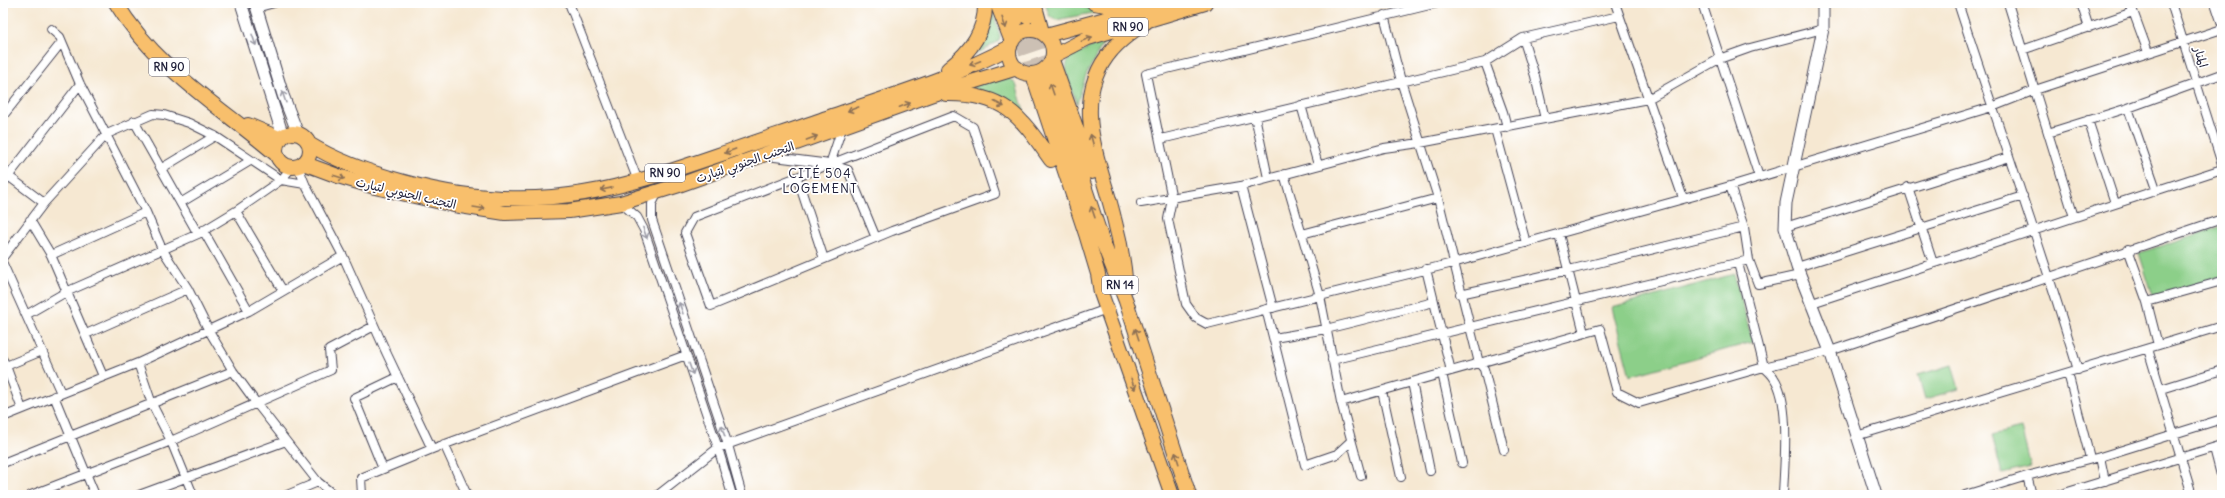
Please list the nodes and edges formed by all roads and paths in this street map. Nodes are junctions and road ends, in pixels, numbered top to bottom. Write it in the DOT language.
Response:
graph roads {
  1 [pos="116,3"];
  2 [pos="241,3"];
  3 [pos="274,3"];
  4 [pos="569,3"];
  5 [pos="985,3"];
  6 [pos="997,3"];
  7 [pos="1010,3"];
  8 [pos="1022,3"];
  9 [pos="1034,3"];
  10 [pos="1094,3"];
  11 [pos="1165,3"];
  12 [pos="1205,3"];
  13 [pos="1438,3"];
  14 [pos="1615,3"];
  15 [pos="1702,3"];
  16 [pos="1823,3"];
  17 [pos="1958,3"];
  18 [pos="2008,3"];
  19 [pos="2081,3"];
  20 [pos="2130,3"];
  21 [pos="2171,3"];
  22 [pos="2215,3"];
  23 [pos="255,5"];
  24 [pos="2133,12"];
  25 [pos="1384,15"];
  26 [pos="1143,16"];
  27 [pos="1619,16"];
  28 [pos="2222,24"];
  29 [pos="2089,28"];
  30 [pos="51,29"];
  31 [pos="1823,29"];
  32 [pos="2222,29"];
  33 [pos="1044,34"];
  34 [pos="1522,38"];
  35 [pos="2183,42"];
  36 [pos="61,43"];
  37 [pos="1011,44"];
  38 [pos="2022,50"];
  39 [pos="2148,52"];
  40 [pos="1052,58"];
  41 [pos="1719,59"];
  42 [pos="1485,62"];
  43 [pos="1031,74"];
  44 [pos="2222,74"];
  45 [pos="1401,81"];
  46 [pos="2196,83"];
  47 [pos="80,84"];
  48 [pos="931,88"];
  49 [pos="2034,90"];
  50 [pos="1648,99"];
  51 [pos="1300,105"];
  52 [pos="1992,107"];
  53 [pos="2128,108"];
  54 [pos="3,116"];
  55 [pos="1255,116"];
  56 [pos="234,119"];
  57 [pos="1545,119"];
  58 [pos="2088,120"];
  59 [pos="134,121"];
  60 [pos="1507,127"];
  61 [pos="842,128"];
  62 [pos="1495,129"];
  63 [pos="2048,133"];
  64 [pos="107,134"];
  65 [pos="298,134"];
  66 [pos="215,136"];
  67 [pos="282,137"];
  68 [pos="1161,138"];
  69 [pos="1420,143"];
  70 [pos="309,144"];
  71 [pos="277,155"];
  72 [pos="762,156"];
  73 [pos="2009,157"];
  74 [pos="1051,160"];
  75 [pos="250,161"];
  76 [pos="830,164"];
  77 [pos="2222,164"];
  78 [pos="298,165"];
  79 [pos="1318,165"];
  80 [pos="1794,166"];
  81 [pos="162,168"];
  82 [pos="2222,169"];
  83 [pos="6,174"];
  84 [pos="1284,174"];
  85 [pos="797,176"];
  86 [pos="1759,177"];
  87 [pos="1268,178"];
  88 [pos="281,180"];
  89 [pos="638,181"];
  90 [pos="3,183"];
  91 [pos="304,184"];
  92 [pos="1241,186"];
  93 [pos="1730,186"];
  94 [pos="1908,187"];
  95 [pos="2156,189"];
  96 [pos="659,190"];
  97 [pos="2023,196"];
  98 [pos="1438,198"];
  99 [pos="1683,198"];
  100 [pos="1172,199"];
  101 [pos="182,202"];
  102 [pos="44,203"];
  103 [pos="621,203"];
  104 [pos="1140,203"];
  105 [pos="2115,203"];
  106 [pos="236,211"];
  107 [pos="146,212"];
  108 [pos="2074,216"];
  109 [pos="2222,219"];
  110 [pos="30,220"];
  111 [pos="1744,227"];
  112 [pos="1785,227"];
  113 [pos="1920,227"];
  114 [pos="2035,229"];
  115 [pos="201,232"];
  116 [pos="1302,234"];
  117 [pos="1559,234"];
  118 [pos="876,238"];
  119 [pos="1526,243"];
  120 [pos="162,249"];
  121 [pos="2128,249"];
  122 [pos="51,255"];
  123 [pos="343,256"];
  124 [pos="3,257"];
  125 [pos="824,259"];
  126 [pos="1749,260"];
  127 [pos="1453,263"];
  128 [pos="1738,263"];
  129 [pos="1933,263"];
  130 [pos="3,264"];
  131 [pos="1426,269"];
  132 [pos="1569,270"];
  133 [pos="1798,271"];
  134 [pos="2050,275"];
  135 [pos="2222,281"];
  136 [pos="188,289"];
  137 [pos="283,291"];
  138 [pos="66,292"];
  139 [pos="1101,293"];
  140 [pos="1460,294"];
  141 [pos="1320,296"];
  142 [pos="1126,301"];
  143 [pos="1434,302"];
  144 [pos="1577,302"];
  145 [pos="2148,302"];
  146 [pos="1812,303"];
  147 [pos="1270,308"];
  148 [pos="1107,310"];
  149 [pos="249,311"];
  150 [pos="26,315"];
  151 [pos="374,326"];
  152 [pos="1469,326"];
  153 [pos="2222,326"];
  154 [pos="208,329"];
  155 [pos="1326,329"];
  156 [pos="1584,333"];
  157 [pos="86,334"];
  158 [pos="1442,335"];
  159 [pos="1274,338"];
  160 [pos="2158,346"];
  161 [pos="2148,348"];
  162 [pos="42,351"];
  163 [pos="1830,351"];
  164 [pos="686,355"];
  165 [pos="1332,360"];
  166 [pos="4,363"];
  167 [pos="138,363"];
  168 [pos="1478,363"];
  169 [pos="1764,367"];
  170 [pos="2078,370"];
  171 [pos="2222,370"];
  172 [pos="234,371"];
  173 [pos="1451,371"];
  174 [pos="1442,373"];
  175 [pos="2068,373"];
  176 [pos="103,376"];
  177 [pos="398,377"];
  178 [pos="1412,382"];
  179 [pos="2161,389"];
  180 [pos="1382,390"];
  181 [pos="58,394"];
  182 [pos="1341,402"];
  183 [pos="152,404"];
  184 [pos="257,404"];
  185 [pos="22,409"];
  186 [pos="3,417"];
  187 [pos="2222,419"];
  188 [pos="2174,433"];
  189 [pos="1856,436"];
  190 [pos="70,438"];
  191 [pos="171,441"];
  192 [pos="286,441"];
  193 [pos="1351,441"];
  194 [pos="444,444"];
  195 [pos="728,445"];
  196 [pos="2222,445"];
  197 [pos="718,448"];
  198 [pos="2214,448"];
  199 [pos="432,449"];
  200 [pos="1504,450"];
  201 [pos="2100,457"];
  202 [pos="2090,458"];
  203 [pos="2183,458"];
  204 [pos="3,463"];
  205 [pos="1462,463"];
  206 [pos="383,469"];
  207 [pos="1430,471"];
  208 [pos="86,474"];
  209 [pos="1360,476"];
  210 [pos="2026,476"];
  211 [pos="186,477"];
  212 [pos="1401,478"];
  213 [pos="2222,479"];
  214 [pos="2105,481"];
  215 [pos="318,482"];
  216 [pos="32,495"];
  217 [pos="95,495"];
  218 [pos="139,495"];
  219 [pos="193,495"];
  220 [pos="287,495"];
  221 [pos="334,495"];
  222 [pos="362,495"];
  223 [pos="467,495"];
  224 [pos="658,495"];
  225 [pos="732,495"];
  226 [pos="742,495"];
  227 [pos="1172,495"];
  228 [pos="1189,495"];
  229 [pos="1783,495"];
  230 [pos="1876,495"];
  231 [pos="1965,495"];
  232 [pos="2032,495"];
  233 [pos="2058,495"];
  234 [pos="2192,495"];
  1 -- 56 [label="highway, RN 90"];
  2 -- 67 [label="street, one-way"];
  3 -- 23 [label="street"];
  4 -- 89 [label="street"];
  5 -- 48 [label="highway"];
  6 -- 37 [label="highway, one-way"];
  7 -- 8 [label="highway"];
  9 -- 33 [label="highway"];
  10 -- 26 [label="highway"];
  11 -- 26 [label="highway, RN 90"];
  12 -- 26 [label="highway, RN 90"];
  13 -- 25 [label="street"];
  14 -- 27 [label="street"];
  15 -- 41 [label="street"];
  16 -- 31 [label="street"];
  17 -- 52 [label="street"];
  18 -- 38 [label="street"];
  19 -- 29 [label="street"];
  20 -- 24 [label="street"];
  21 -- 35 [label="street, المنار"];
  22 -- 28 [label="street"];
  65 -- 23 [label="street, one-way"];
  24 -- 29 [label="street"];
  24 -- 39 [label="street"];
  25 -- 45 [label="street"];
  25 -- 68 [label="street"];
  26 -- 33 [label="highway, RN 90"];
  40 -- 26 [label="highway, RN 90, one-way"];
  142 -- 26 [label="highway, one-way"];
  27 -- 34 [label="street"];
  27 -- 50 [label="street"];
  29 -- 38 [label="street"];
  30 -- 36 [label="street"];
  31 -- 41 [label="street"];
  31 -- 80 [label="street"];
  32 -- 35 [label="street"];
  33 -- 37 [label="highway"];
  33 -- 40 [label="highway"];
  34 -- 42 [label="street"];
  34 -- 57 [label="street"];
  35 -- 39 [label="street"];
  35 -- 46 [label="street, المنار"];
  36 -- 47 [label="street"];
  36 -- 54 [label="street"];
  37 -- 43 [label="highway"];
  37 -- 48 [label="highway, التجنب الجنوبي لتيارت / RN 90, one-way"];
  38 -- 49 [label="street"];
  39 -- 49 [label="street"];
  40 -- 43 [label="highway"];
  40 -- 142 [label="highway"];
  41 -- 50 [label="street"];
  41 -- 86 [label="street"];
  42 -- 45 [label="street"];
  42 -- 60 [label="street"];
  43 -- 48 [label="highway, التجنب الجنوبي لتيارت / RN 90"];
  43 -- 74 [label="highway"];
  43 -- 139 [label="highway, RN 14"];
  142 -- 43 [label="highway, RN 14, one-way"];
  44 -- 46 [label="street"];
  45 -- 51 [label="street"];
  45 -- 69 [label="street"];
  46 -- 53 [label="street"];
  46 -- 77 [label="street, المنار"];
  47 -- 64 [label="street"];
  47 -- 83 [label="street"];
  61 -- 48 [label="highway, التجنب الجنوبي لتيارت / RN 90, one-way"];
  48 -- 74 [label="highway, one-way"];
  48 -- 89 [label="highway, التجنب الجنوبي لتيارت / RN 90, one-way"];
  49 -- 52 [label="street"];
  49 -- 63 [label="street"];
  50 -- 57 [label="street"];
  50 -- 99 [label="street"];
  51 -- 55 [label="street"];
  51 -- 79 [label="street"];
  52 -- 73 [label="street"];
  52 -- 80 [label="street"];
  53 -- 58 [label="street"];
  53 -- 95 [label="street"];
  55 -- 68 [label="street"];
  55 -- 87 [label="street"];
  56 -- 67 [label="highway, RN 90"];
  56 -- 71 [label="highway, RN 90"];
  57 -- 60 [label="street"];
  58 -- 63 [label="street"];
  58 -- 105 [label="street"];
  59 -- 64 [label="street"];
  59 -- 66 [label="street"];
  59 -- 81 [label="street"];
  60 -- 62 [label="street"];
  72 -- 61 [label="highway, التجنب الجنوبي لتيارت / RN 90, one-way"];
  61 -- 76 [label="street"];
  62 -- 69 [label="street"];
  62 -- 119 [label="street"];
  63 -- 108 [label="street"];
  64 -- 102 [label="street"];
  64 -- 107 [label="street"];
  65 -- 67 [label="highway"];
  65 -- 70 [label="highway"];
  66 -- 75 [label="street"];
  66 -- 81 [label="street"];
  67 -- 71 [label="highway"];
  68 -- 100 [label="street"];
  69 -- 79 [label="street"];
  69 -- 98 [label="street"];
  70 -- 78 [label="highway"];
  89 -- 70 [label="highway, التجنب الجنوبي لتيارت / RN 90, one-way"];
  71 -- 78 [label="highway"];
  72 -- 76 [label="street"];
  72 -- 96 [label="highway, التجنب الجنوبي لتيارت / RN 90"];
  73 -- 94 [label="street"];
  73 -- 97 [label="street"];
  74 -- 139 [label="highway"];
  75 -- 88 [label="street"];
  75 -- 101 [label="street"];
  76 -- 85 [label="street"];
  76 -- 118 [label="street"];
  76 -- 118 [label="street"];
  78 -- 88 [label="street"];
  78 -- 91 [label="street"];
  78 -- 103 [label="highway, التجنب الجنوبي لتيارت / RN 90, one-way"];
  79 -- 84 [label="street"];
  80 -- 86 [label="street"];
  80 -- 112 [label="street"];
  81 -- 101 [label="street"];
  82 -- 95 [label="street"];
  83 -- 90 [label="street"];
  83 -- 102 [label="street"];
  84 -- 87 [label="street"];
  84 -- 116 [label="street"];
  85 -- 125 [label="street"];
  85 -- 125 [label="street"];
  86 -- 93 [label="street"];
  87 -- 92 [label="street"];
  88 -- 91 [label="street"];
  88 -- 106 [label="street"];
  91 -- 123 [label="street"];
  92 -- 100 [label="street"];
  92 -- 147 [label="street"];
  93 -- 99 [label="street"];
  93 -- 111 [label="street"];
  94 -- 112 [label="street"];
  94 -- 113 [label="street"];
  95 -- 105 [label="street"];
  96 -- 103 [label="highway, التجنب الجنوبي لتيارت / RN 90"];
  195 -- 96 [label="street, one-way"];
  97 -- 113 [label="street"];
  97 -- 114 [label="street"];
  98 -- 116 [label="street"];
  98 -- 127 [label="street"];
  99 -- 117 [label="street"];
  100 -- 104 [label="street"];
  100 -- 147 [label="street"];
  101 -- 115 [label="street"];
  102 -- 110 [label="street"];
  103 -- 164 [label="street, one-way"];
  105 -- 108 [label="street"];
  106 -- 115 [label="street"];
  106 -- 137 [label="street"];
  107 -- 120 [label="street"];
  107 -- 122 [label="street"];
  108 -- 114 [label="street"];
  109 -- 121 [label="street"];
  110 -- 122 [label="street"];
  110 -- 124 [label="street"];
  111 -- 126 [label="street"];
  111 -- 132 [label="street"];
  112 -- 133 [label="street"];
  113 -- 129 [label="street"];
  113 -- 133 [label="street"];
  114 -- 129 [label="street"];
  114 -- 134 [label="street"];
  115 -- 120 [label="street"];
  115 -- 149 [label="street"];
  116 -- 141 [label="street"];
  117 -- 119 [label="street"];
  117 -- 132 [label="street"];
  118 -- 125 [label="street"];
  119 -- 127 [label="street"];
  120 -- 136 [label="street"];
  120 -- 138 [label="street"];
  121 -- 134 [label="street"];
  121 -- 145 [label="street"];
  122 -- 138 [label="street"];
  123 -- 137 [label="street"];
  123 -- 151 [label="street"];
  126 -- 128 [label="street"];
  126 -- 133 [label="street"];
  127 -- 131 [label="street"];
  127 -- 140 [label="street"];
  128 -- 144 [label="street"];
  128 -- 169 [label="street"];
  129 -- 146 [label="street"];
  130 -- 150 [label="street"];
  131 -- 141 [label="street"];
  131 -- 143 [label="street"];
  132 -- 140 [label="street"];
  132 -- 144 [label="street"];
  133 -- 146 [label="street"];
  134 -- 163 [label="street"];
  134 -- 170 [label="street"];
  135 -- 145 [label="street"];
  136 -- 154 [label="street"];
  136 -- 157 [label="street"];
  137 -- 149 [label="street"];
  138 -- 150 [label="street"];
  138 -- 157 [label="street"];
  139 -- 148 [label="highway, RN 14"];
  140 -- 152 [label="street"];
  141 -- 147 [label="street"];
  141 -- 155 [label="street"];
  228 -- 142 [label="highway, RN 14, one-way"];
  143 -- 155 [label="street"];
  143 -- 158 [label="street"];
  144 -- 152 [label="street"];
  144 -- 156 [label="street"];
  145 -- 160 [label="street"];
  146 -- 163 [label="street"];
  147 -- 159 [label="street"];
  148 -- 195 [label="street"];
  148 -- 227 [label="highway, RN 14, one-way"];
  149 -- 154 [label="street"];
  150 -- 162 [label="street"];
  151 -- 177 [label="street"];
  151 -- 184 [label="street"];
  152 -- 158 [label="street"];
  152 -- 168 [label="street"];
  153 -- 160 [label="street"];
  154 -- 167 [label="street"];
  154 -- 172 [label="street"];
  155 -- 159 [label="street"];
  155 -- 165 [label="street"];
  156 -- 168 [label="street"];
  156 -- 169 [label="street"];
  157 -- 176 [label="street"];
  158 -- 165 [label="street"];
  158 -- 173 [label="street"];
  159 -- 193 [label="street"];
  160 -- 161 [label="street"];
  161 -- 170 [label="street"];
  161 -- 179 [label="street"];
  162 -- 166 [label="street"];
  162 -- 181 [label="street"];
  163 -- 169 [label="street"];
  163 -- 189 [label="street"];
  164 -- 194 [label="street"];
  164 -- 197 [label="street, one-way"];
  165 -- 182 [label="street"];
  166 -- 185 [label="street"];
  167 -- 176 [label="street"];
  167 -- 183 [label="street"];
  168 -- 173 [label="street"];
  168 -- 200 [label="street"];
  169 -- 229 [label="street"];
  170 -- 175 [label="street"];
  171 -- 179 [label="street"];
  172 -- 183 [label="street"];
  172 -- 184 [label="street"];
  173 -- 174 [label="street"];
  174 -- 178 [label="street"];
  174 -- 205 [label="street"];
  175 -- 189 [label="street"];
  175 -- 202 [label="street"];
  176 -- 181 [label="street"];
  177 -- 199 [label="street"];
  177 -- 206 [label="street"];
  178 -- 180 [label="street"];
  178 -- 207 [label="street"];
  179 -- 188 [label="street"];
  180 -- 182 [label="street"];
  180 -- 212 [label="street"];
  181 -- 185 [label="street"];
  181 -- 190 [label="street"];
  182 -- 193 [label="street"];
  183 -- 190 [label="street"];
  183 -- 191 [label="street"];
  184 -- 191 [label="street"];
  184 -- 192 [label="street"];
  185 -- 186 [label="street"];
  187 -- 188 [label="street"];
  188 -- 201 [label="street"];
  188 -- 203 [label="street"];
  189 -- 230 [label="street"];
  190 -- 204 [label="street"];
  190 -- 208 [label="street"];
  191 -- 208 [label="street"];
  191 -- 211 [label="street"];
  192 -- 211 [label="street"];
  192 -- 215 [label="street"];
  193 -- 209 [label="street"];
  194 -- 199 [label="street"];
  194 -- 223 [label="street"];
  195 -- 197 [label="street"];
  195 -- 226 [label="street"];
  196 -- 198 [label="street"];
  197 -- 224 [label="street"];
  197 -- 225 [label="street"];
  198 -- 203 [label="street"];
  198 -- 213 [label="street"];
  199 -- 206 [label="street"];
  201 -- 202 [label="street"];
  201 -- 214 [label="street"];
  202 -- 210 [label="street"];
  203 -- 214 [label="street"];
  203 -- 234 [label="street"];
  206 -- 222 [label="street"];
  208 -- 216 [label="street"];
  208 -- 217 [label="street"];
  210 -- 231 [label="street"];
  210 -- 232 [label="street"];
  211 -- 218 [label="street"];
  211 -- 219 [label="street"];
  214 -- 233 [label="street"];
  215 -- 220 [label="street"];
  215 -- 221 [label="street"];
}
